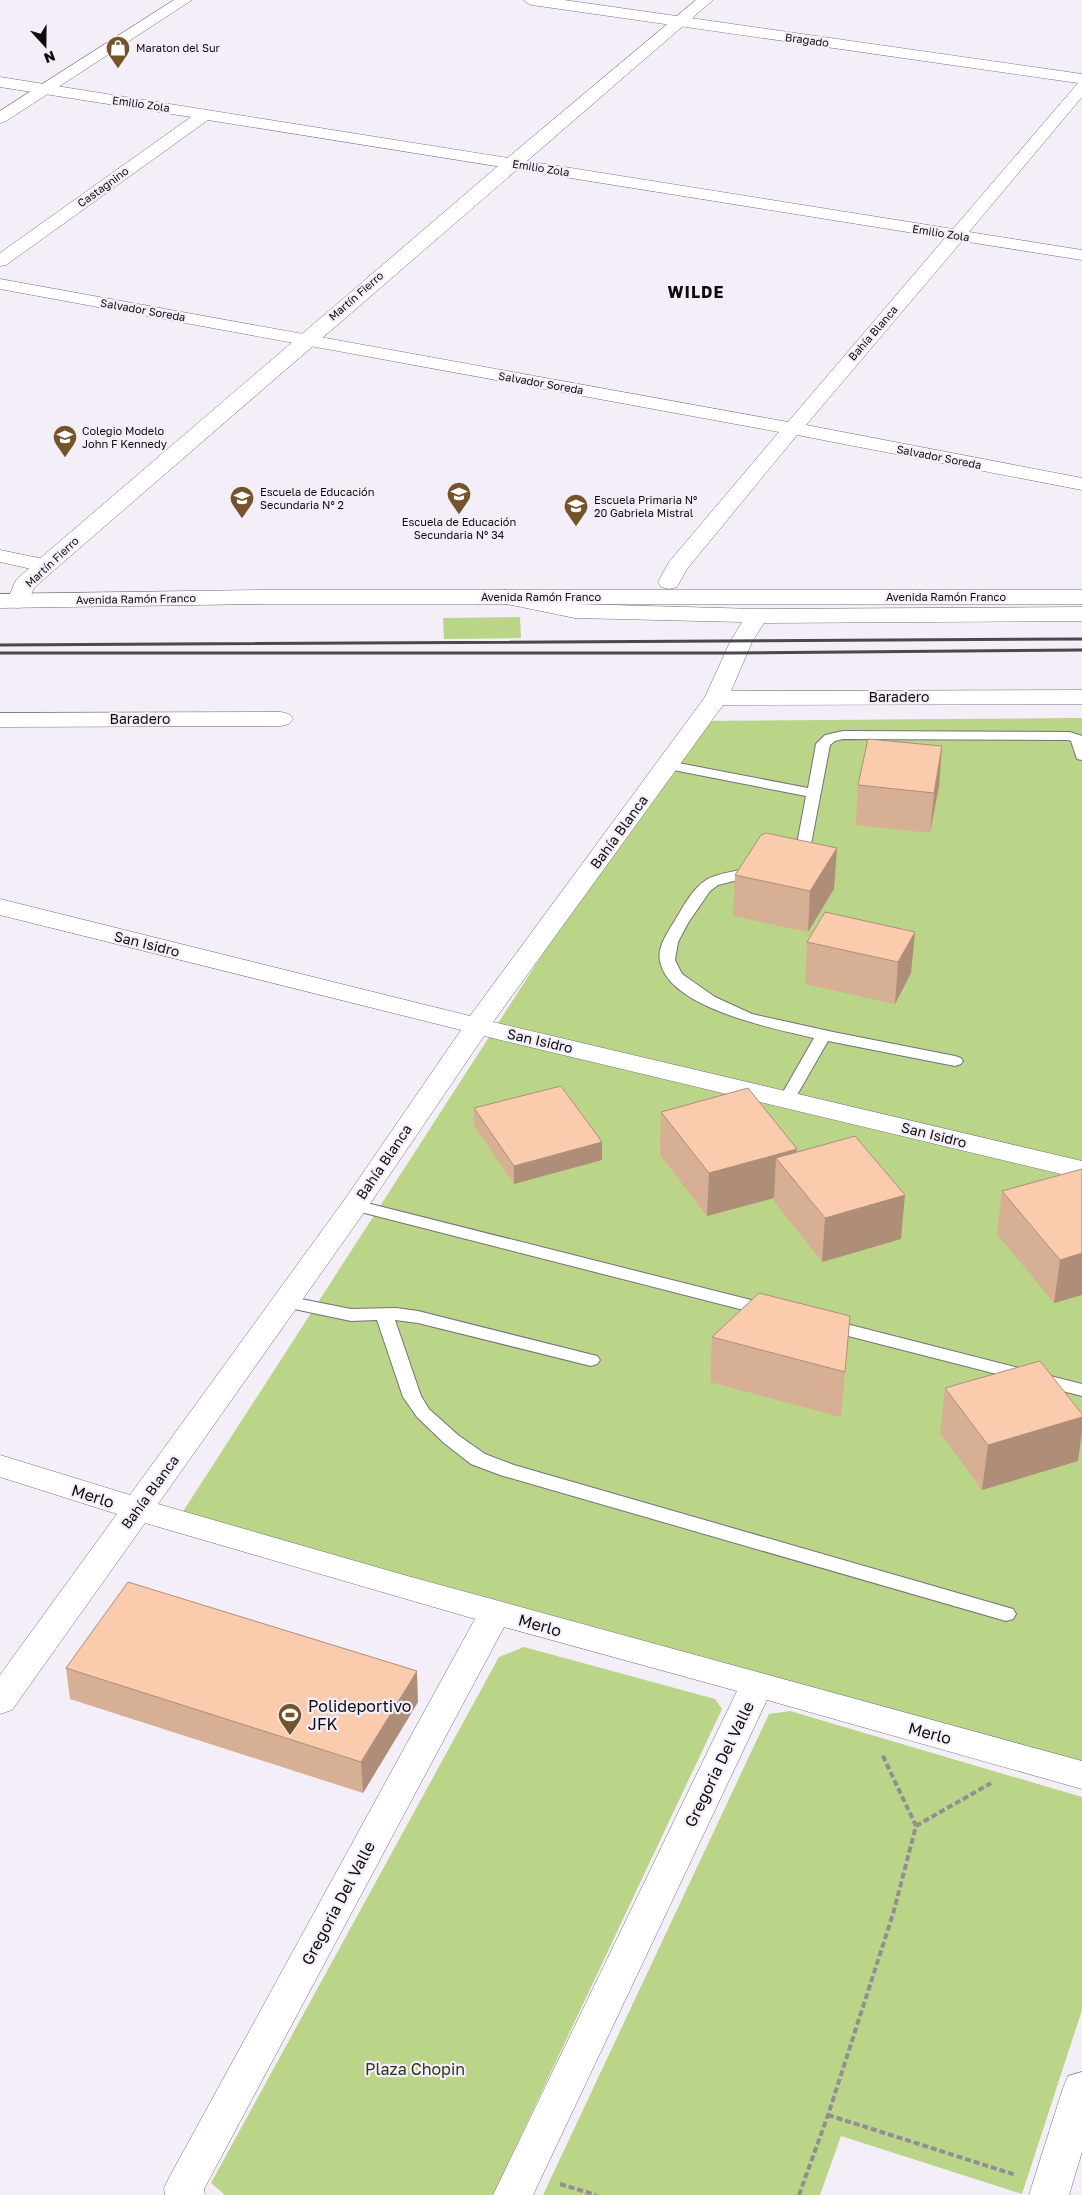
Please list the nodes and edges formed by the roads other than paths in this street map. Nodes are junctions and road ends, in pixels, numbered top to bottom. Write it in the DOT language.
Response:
graph roads {
  1 [pos="184,0"];
  2 [pos="532,0"];
  3 [pos="705,0"];
  4 [pos="680,22"];
  5 [pos="1082,79"];
  6 [pos="0,82"];
  7 [pos="1082,87"];
  8 [pos="43,90"];
  9 [pos="206,114"];
  10 [pos="0,118"];
  11 [pos="511,164"];
  12 [pos="958,235"];
  13 [pos="1082,255"];
  14 [pos="0,261"];
  15 [pos="0,284"];
  16 [pos="305,340"];
  17 [pos="790,428"];
  18 [pos="1082,484"];
  19 [pos="0,556"];
  20 [pos="45,566"];
  21 [pos="1082,580"];
  22 [pos="668,582"];
  23 [pos="0,585"];
  24 [pos="14,595"];
  25 [pos="504,596"];
  26 [pos="1082,596"];
  27 [pos="1082,614"];
  28 [pos="757,616"];
  29 [pos="1082,697"];
  30 [pos="716,698"];
  31 [pos="280,719"];
  32 [pos="0,720"];
  33 [pos="1082,756"];
  34 [pos="668,765"];
  35 [pos="814,793"];
  36 [pos="0,908"];
  37 [pos="477,1026"];
  38 [pos="823,1035"];
  39 [pos="955,1061"];
  40 [pos="787,1100"];
  41 [pos="1082,1170"];
  42 [pos="355,1205"];
  43 [pos="286,1302"];
  44 [pos="782,1313"];
  45 [pos="384,1314"];
  46 [pos="811,1321"];
  47 [pos="591,1360"];
  48 [pos="1082,1390"];
  49 [pos="0,1466"];
  50 [pos="137,1510"];
  51 [pos="495,1612"];
  52 [pos="1006,1614"];
  53 [pos="757,1685"];
  54 [pos="0,1701"];
  55 [pos="1082,1775"];
  56 [pos="1082,2088"];
  57 [pos="1051,2191"];
  58 [pos="185,2195"];
  59 [pos="513,2195"];
  1 -- 8 [label="street"];
  2 -- 4 [label="street, Bragado"];
  3 -- 4 [label="street, Martín Fierro"];
  4 -- 5 [label="street, Bragado"];
  4 -- 11 [label="street, Martín Fierro"];
  6 -- 8 [label="street, Emilio Zola"];
  7 -- 12 [label="street, Bahía Blanca"];
  8 -- 9 [label="street, Emilio Zola"];
  8 -- 10 [label="street"];
  9 -- 11 [label="street, Emilio Zola"];
  9 -- 14 [label="street, Castagnino"];
  11 -- 12 [label="street, Emilio Zola"];
  11 -- 16 [label="street, Martín Fierro"];
  12 -- 13 [label="street, Emilio Zola"];
  12 -- 17 [label="street, Bahía Blanca"];
  15 -- 16 [label="street, Salvador Soreda"];
  16 -- 17 [label="street, Salvador Soreda"];
  16 -- 20 [label="street, Martín Fierro"];
  17 -- 18 [label="street, Salvador Soreda"];
  17 -- 22 [label="street, Bahía Blanca"];
  19 -- 20 [label="street"];
  20 -- 24 [label="street, Martín Fierro"];
  21 -- 22 [label="street, Avenida Ramón Franco"];
  22 -- 24 [label="street, Avenida Ramón Franco"];
  23 -- 24 [label="street, Avenida Ramón Franco"];
  24 -- 25 [label="street, Avenida Ramón Franco"];
  25 -- 26 [label="street, Avenida Ramón Franco"];
  25 -- 28 [label="street"];
  27 -- 28 [label="street"];
  28 -- 30 [label="street, Bahía Blanca"];
  29 -- 30 [label="street, Baradero"];
  30 -- 34 [label="street, Bahía Blanca"];
  31 -- 32 [label="street, Baradero"];
  33 -- 35 [label="lane"];
  34 -- 35 [label="lane"];
  34 -- 37 [label="street, Bahía Blanca"];
  35 -- 38 [label="lane"];
  36 -- 37 [label="street, San Isidro"];
  37 -- 40 [label="street, San Isidro"];
  37 -- 42 [label="street, Bahía Blanca"];
  38 -- 39 [label="lane"];
  38 -- 40 [label="lane"];
  40 -- 41 [label="street, San Isidro"];
  42 -- 43 [label="street, Bahía Blanca"];
  42 -- 44 [label="lane"];
  43 -- 45 [label="lane"];
  43 -- 50 [label="street, Bahía Blanca"];
  45 -- 47 [label="lane"];
  45 -- 52 [label="lane"];
  46 -- 48 [label="lane"];
  49 -- 50 [label="street, Merlo"];
  50 -- 51 [label="street, Merlo"];
  50 -- 54 [label="street, Bahía Blanca"];
  51 -- 53 [label="street, Merlo"];
  51 -- 58 [label="street, Gregoria Del Valle"];
  53 -- 55 [label="street, Merlo"];
  53 -- 59 [label="street, Gregoria Del Valle"];
  56 -- 57 [label="street"];
}
